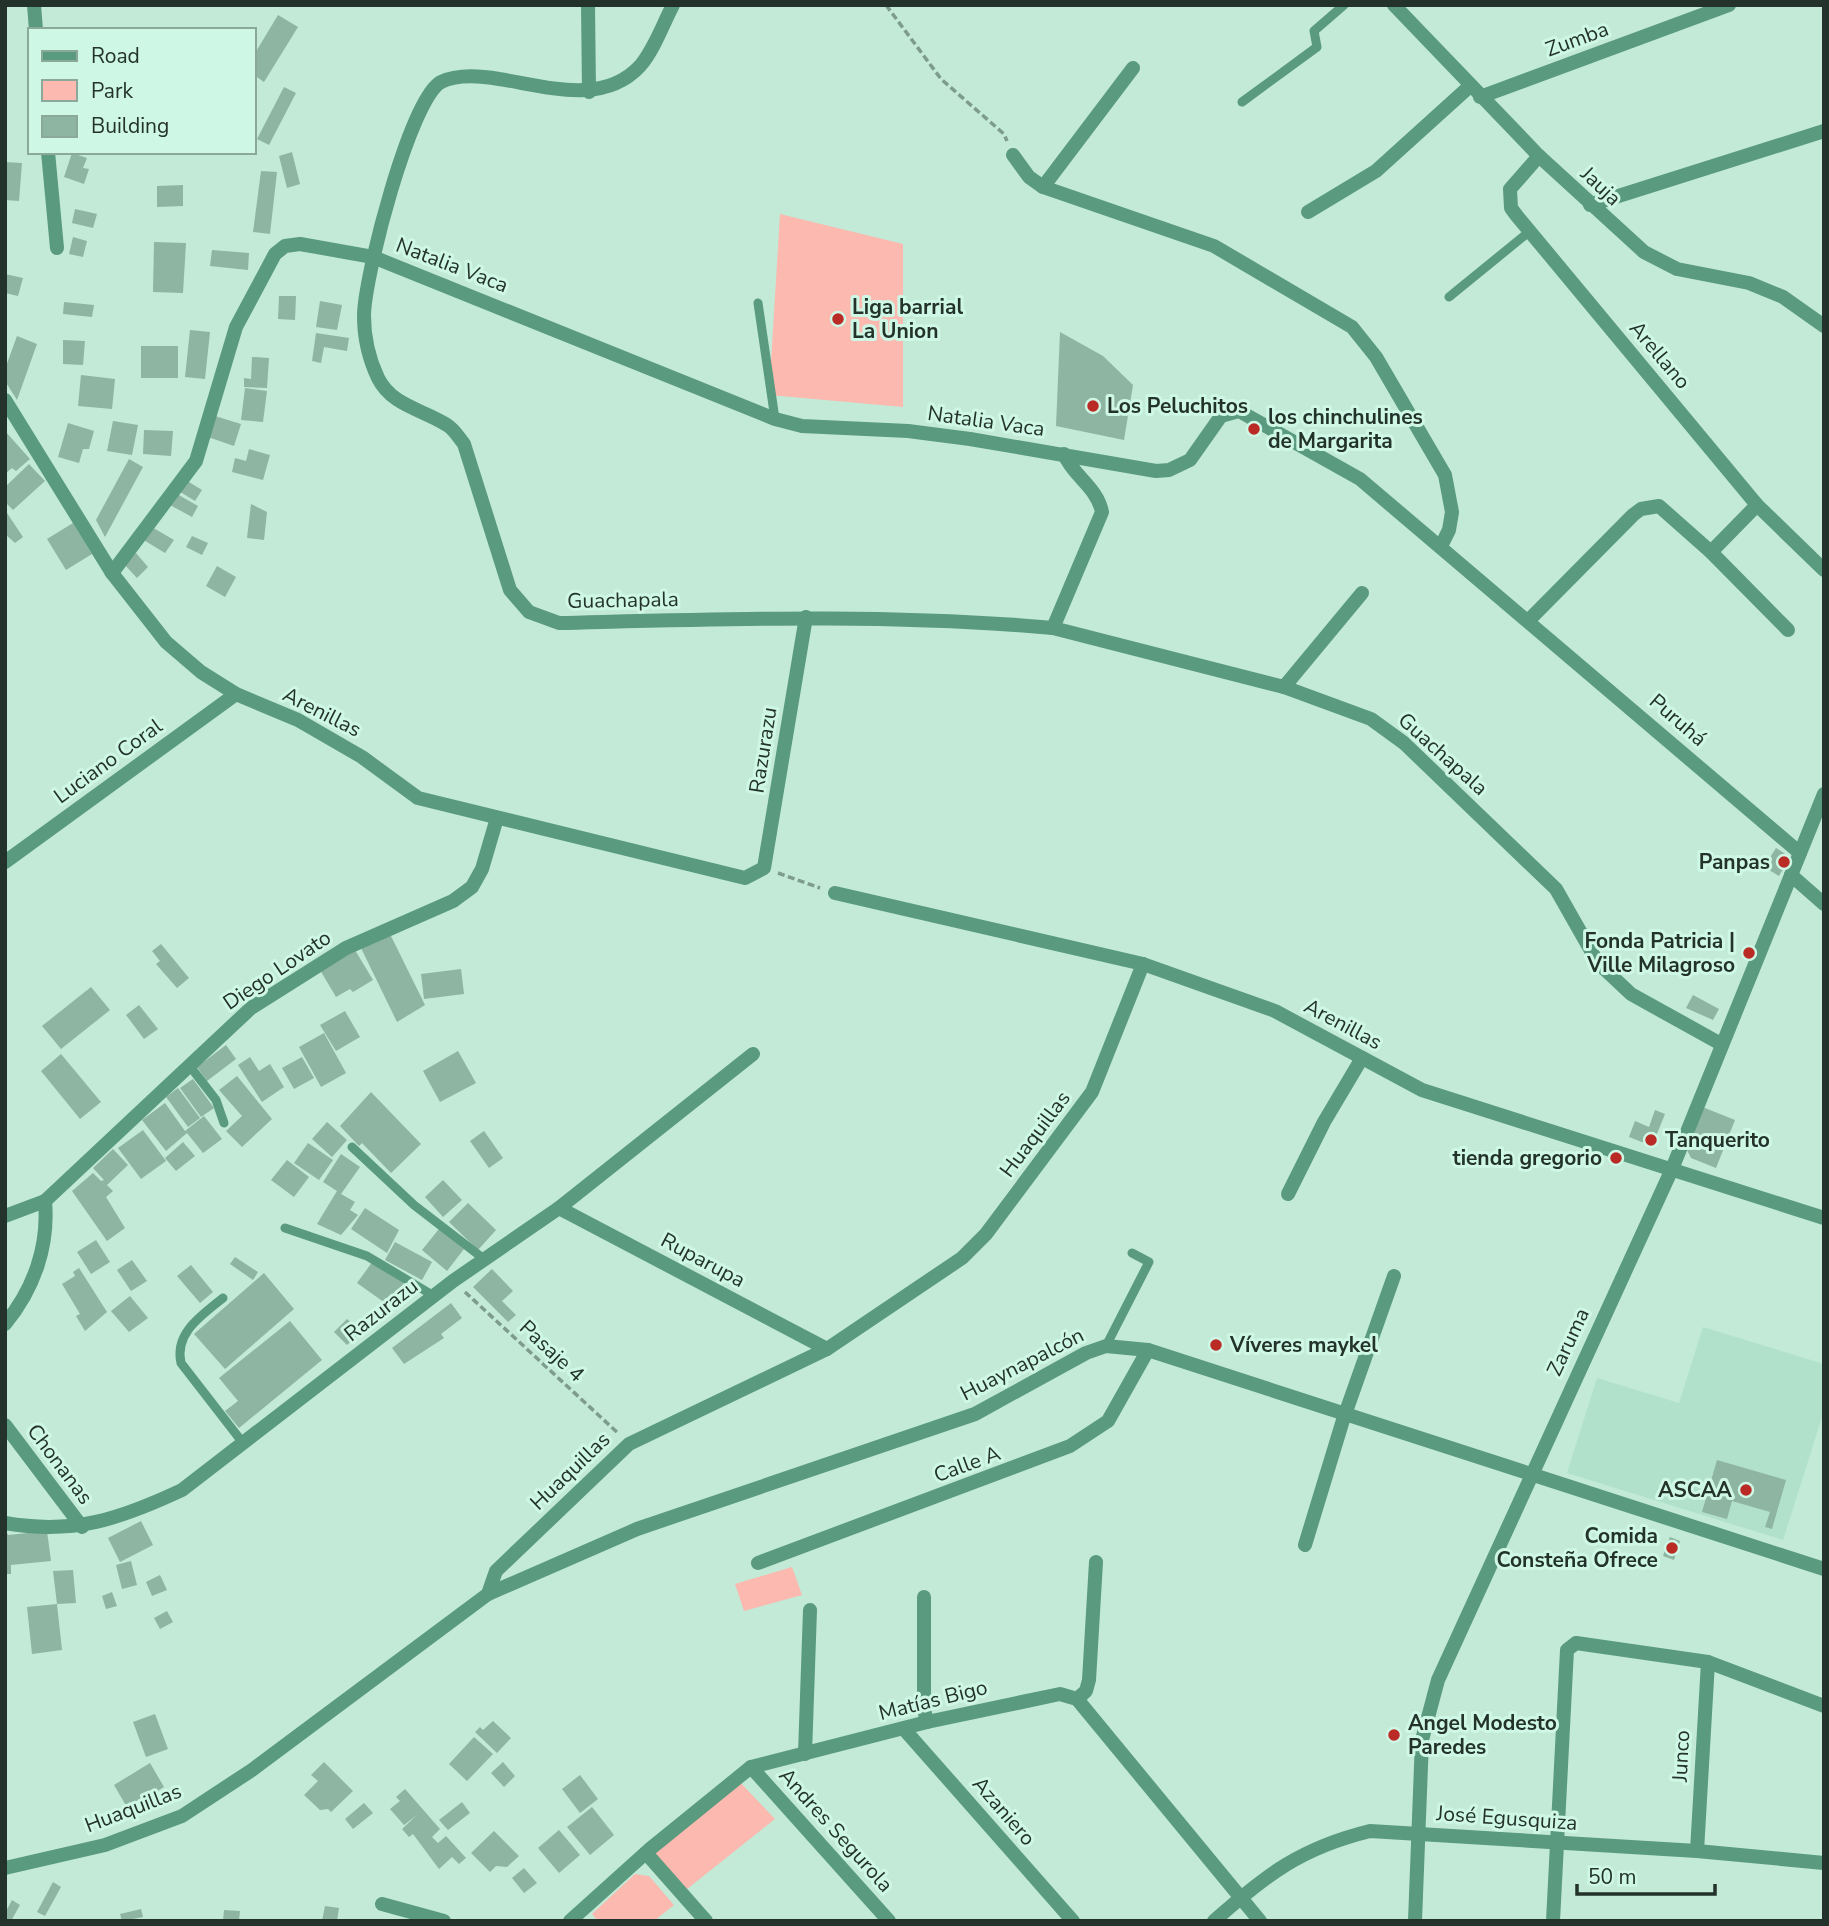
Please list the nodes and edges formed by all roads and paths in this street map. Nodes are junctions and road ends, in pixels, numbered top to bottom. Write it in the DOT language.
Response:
graph roads {
  1 [pos="34,5"];
  2 [pos="588,5"];
  3 [pos="673,5"];
  4 [pos="886,5"];
  5 [pos="1344,5"];
  6 [pos="1394,5"];
  7 [pos="1729,5"];
  8 [pos="36,28"];
  9 [pos="1133,68"];
  10 [pos="1475,91"];
  11 [pos="589,92"];
  12 [pos="1242,103"];
  13 [pos="1824,131"];
  14 [pos="48,154"];
  15 [pos="1013,155"];
  16 [pos="1539,156"];
  17 [pos="1043,187"];
  18 [pos="1590,205"];
  19 [pos="1308,212"];
  20 [pos="1530,231"];
  21 [pos="57,248"];
  22 [pos="373,257"];
  23 [pos="1449,297"];
  24 [pos="758,303"];
  25 [pos="1824,326"];
  26 [pos="8,409"];
  27 [pos="775,419"];
  28 [pos="1064,454"];
  29 [pos="1757,505"];
  30 [pos="1441,546"];
  31 [pos="1711,552"];
  32 [pos="1824,570"];
  33 [pos="112,573"];
  34 [pos="1362,593"];
  35 [pos="806,617"];
  36 [pos="1529,620"];
  37 [pos="1053,628"];
  38 [pos="1788,630"];
  39 [pos="1284,687"];
  40 [pos="236,695"];
  41 [pos="1824,794"];
  42 [pos="497,818"];
  43 [pos="1800,853"];
  44 [pos="5,862"];
  45 [pos="764,868"];
  46 [pos="1791,875"];
  47 [pos="835,893"];
  48 [pos="1824,904"];
  49 [pos="1143,964"];
  50 [pos="1721,1044"];
  51 [pos="753,1054"];
  52 [pos="1362,1058"];
  53 [pos="189,1065"];
  54 [pos="224,1123"];
  55 [pos="352,1147"];
  56 [pos="1672,1169"];
  57 [pos="1288,1194"];
  58 [pos="45,1201"];
  59 [pos="559,1208"];
  60 [pos="5,1216"];
  61 [pos="1824,1218"];
  62 [pos="285,1228"];
  63 [pos="1132,1253"];
  64 [pos="484,1259"];
  65 [pos="1394,1276"];
  66 [pos="453,1281"];
  67 [pos="434,1296"];
  68 [pos="223,1297"];
  69 [pos="5,1324"];
  70 [pos="1106,1346"];
  71 [pos="827,1349"];
  72 [pos="1148,1350"];
  73 [pos="1346,1415"];
  74 [pos="5,1425"];
  75 [pos="243,1443"];
  76 [pos="629,1444"];
  77 [pos="1530,1474"];
  78 [pos="5,1523"];
  79 [pos="82,1527"];
  80 [pos="1305,1545"];
  81 [pos="1096,1562"];
  82 [pos="758,1563"];
  83 [pos="1824,1569"];
  84 [pos="488,1594"];
  85 [pos="924,1597"];
  86 [pos="810,1610"];
  87 [pos="1708,1662"];
  88 [pos="1077,1699"];
  89 [pos="1824,1706"];
  90 [pos="927,1721"];
  91 [pos="904,1729"];
  92 [pos="805,1754"];
  93 [pos="751,1767"];
  94 [pos="1418,1832"];
  95 [pos="1559,1843"];
  96 [pos="1697,1851"];
  97 [pos="646,1853"];
  98 [pos="1824,1863"];
  99 [pos="5,1868"];
  100 [pos="1240,1898"];
  101 [pos="382,1904"];
  102 [pos="409,1917"];
  103 [pos="444,1921"];
  104 [pos="569,1921"];
  105 [pos="706,1921"];
  106 [pos="889,1921"];
  107 [pos="1073,1921"];
  108 [pos="1214,1921"];
  109 [pos="1260,1921"];
  110 [pos="1415,1921"];
  111 [pos="1553,1921"];
  1 -- 8 [label="street"];
  2 -- 11 [label="street"];
  3 -- 11 [label="street"];
  4 -- 15 [label="path"];
  5 -- 12 [label="lane"];
  6 -- 10 [label="street, Jauja"];
  7 -- 10 [label="street, Zumba"];
  9 -- 17 [label="street"];
  10 -- 16 [label="street, Jauja"];
  10 -- 19 [label="street"];
  11 -- 22 [label="street, Guachapala"];
  13 -- 18 [label="street"];
  14 -- 21 [label="street"];
  15 -- 17 [label="street"];
  16 -- 18 [label="street, Jauja"];
  16 -- 20 [label="street, Arellano"];
  17 -- 30 [label="street"];
  18 -- 25 [label="street, Jauja"];
  20 -- 23 [label="lane"];
  20 -- 29 [label="street, Arellano"];
  22 -- 27 [label="street, Natalia Vaca"];
  22 -- 33 [label="street, Natalia Vaca"];
  22 -- 35 [label="street, Guachapala"];
  24 -- 27 [label="lane"];
  26 -- 33 [label="street, Arenillas"];
  27 -- 28 [label="street, Natalia Vaca"];
  28 -- 30 [label="street, Natalia Vaca"];
  28 -- 37 [label="street"];
  29 -- 31 [label="street"];
  29 -- 32 [label="street, Arellano"];
  30 -- 36 [label="street, Natalia Vaca"];
  31 -- 36 [label="street"];
  31 -- 38 [label="street"];
  33 -- 40 [label="street, Arenillas"];
  34 -- 39 [label="street"];
  35 -- 37 [label="street, Guachapala"];
  35 -- 45 [label="street, Razurazu"];
  36 -- 43 [label="street, Puruhá"];
  37 -- 39 [label="street, Guachapala"];
  39 -- 50 [label="street, Guachapala"];
  40 -- 42 [label="street, Arenillas"];
  40 -- 44 [label="street, Luciano Coral"];
  41 -- 43 [label="street, Zaruma"];
  42 -- 45 [label="street, Arenillas"];
  42 -- 53 [label="street, Diego Lovato"];
  43 -- 46 [label="street, Zaruma"];
  45 -- 47 [label="path"];
  46 -- 48 [label="street"];
  46 -- 50 [label="street, Zaruma"];
  47 -- 49 [label="street, Arenillas"];
  49 -- 52 [label="street, Arenillas"];
  49 -- 71 [label="street, Huaquillas"];
  50 -- 56 [label="street, Zaruma"];
  51 -- 59 [label="street, Razurazu"];
  52 -- 56 [label="street, Arenillas"];
  52 -- 57 [label="street"];
  53 -- 54 [label="lane"];
  53 -- 58 [label="street, Diego Lovato"];
  55 -- 64 [label="lane"];
  56 -- 61 [label="street, Arenillas"];
  56 -- 77 [label="street, Zaruma"];
  58 -- 60 [label="street, Diego Lovato"];
  58 -- 69 [label="street"];
  59 -- 64 [label="street, Razurazu"];
  59 -- 71 [label="street, Ruparupa"];
  62 -- 67 [label="lane"];
  63 -- 70 [label="lane"];
  64 -- 66 [label="street, Razurazu"];
  65 -- 73 [label="street"];
  66 -- 67 [label="street, Razurazu"];
  66 -- 76 [label="path, Pasaje 4"];
  67 -- 75 [label="street, Razurazu"];
  68 -- 75 [label="lane"];
  70 -- 72 [label="street, Huaynapalcón"];
  70 -- 84 [label="street, Huaynapalcón"];
  71 -- 76 [label="street, Huaquillas"];
  72 -- 73 [label="street, Huaynapalcón"];
  72 -- 82 [label="street, Calle A"];
  73 -- 77 [label="street, Huaynapalcón"];
  73 -- 80 [label="street"];
  74 -- 79 [label="street, Chonanas"];
  75 -- 79 [label="street, Razurazu"];
  76 -- 84 [label="street, Huaquillas"];
  77 -- 83 [label="street, Huaynapalcón"];
  77 -- 94 [label="street, Zaruma"];
  78 -- 79 [label="street, Razurazu"];
  81 -- 88 [label="street"];
  84 -- 99 [label="street, Huaquillas"];
  85 -- 90 [label="street"];
  86 -- 92 [label="street"];
  87 -- 89 [label="street"];
  87 -- 95 [label="street"];
  87 -- 96 [label="street, Junco"];
  88 -- 90 [label="street, Matías Bigo"];
  88 -- 100 [label="street"];
  90 -- 91 [label="street, Matías Bigo"];
  91 -- 92 [label="street, Matías Bigo"];
  91 -- 107 [label="street, Azaniero"];
  92 -- 93 [label="street, Matías Bigo"];
  93 -- 97 [label="street, Matías Bigo"];
  93 -- 106 [label="street, Andres Segurola"];
  94 -- 95 [label="street, José Egusquiza"];
  94 -- 100 [label="street, José Egusquiza"];
  94 -- 110 [label="street, Zaruma"];
  95 -- 96 [label="street, José Egusquiza"];
  95 -- 111 [label="street"];
  96 -- 98 [label="street, José Egusquiza"];
  97 -- 104 [label="street, Matías Bigo"];
  97 -- 105 [label="street"];
  100 -- 108 [label="street, José Egusquiza"];
  100 -- 109 [label="street"];
  101 -- 102 [label="street"];
  102 -- 103 [label="street"];
}
